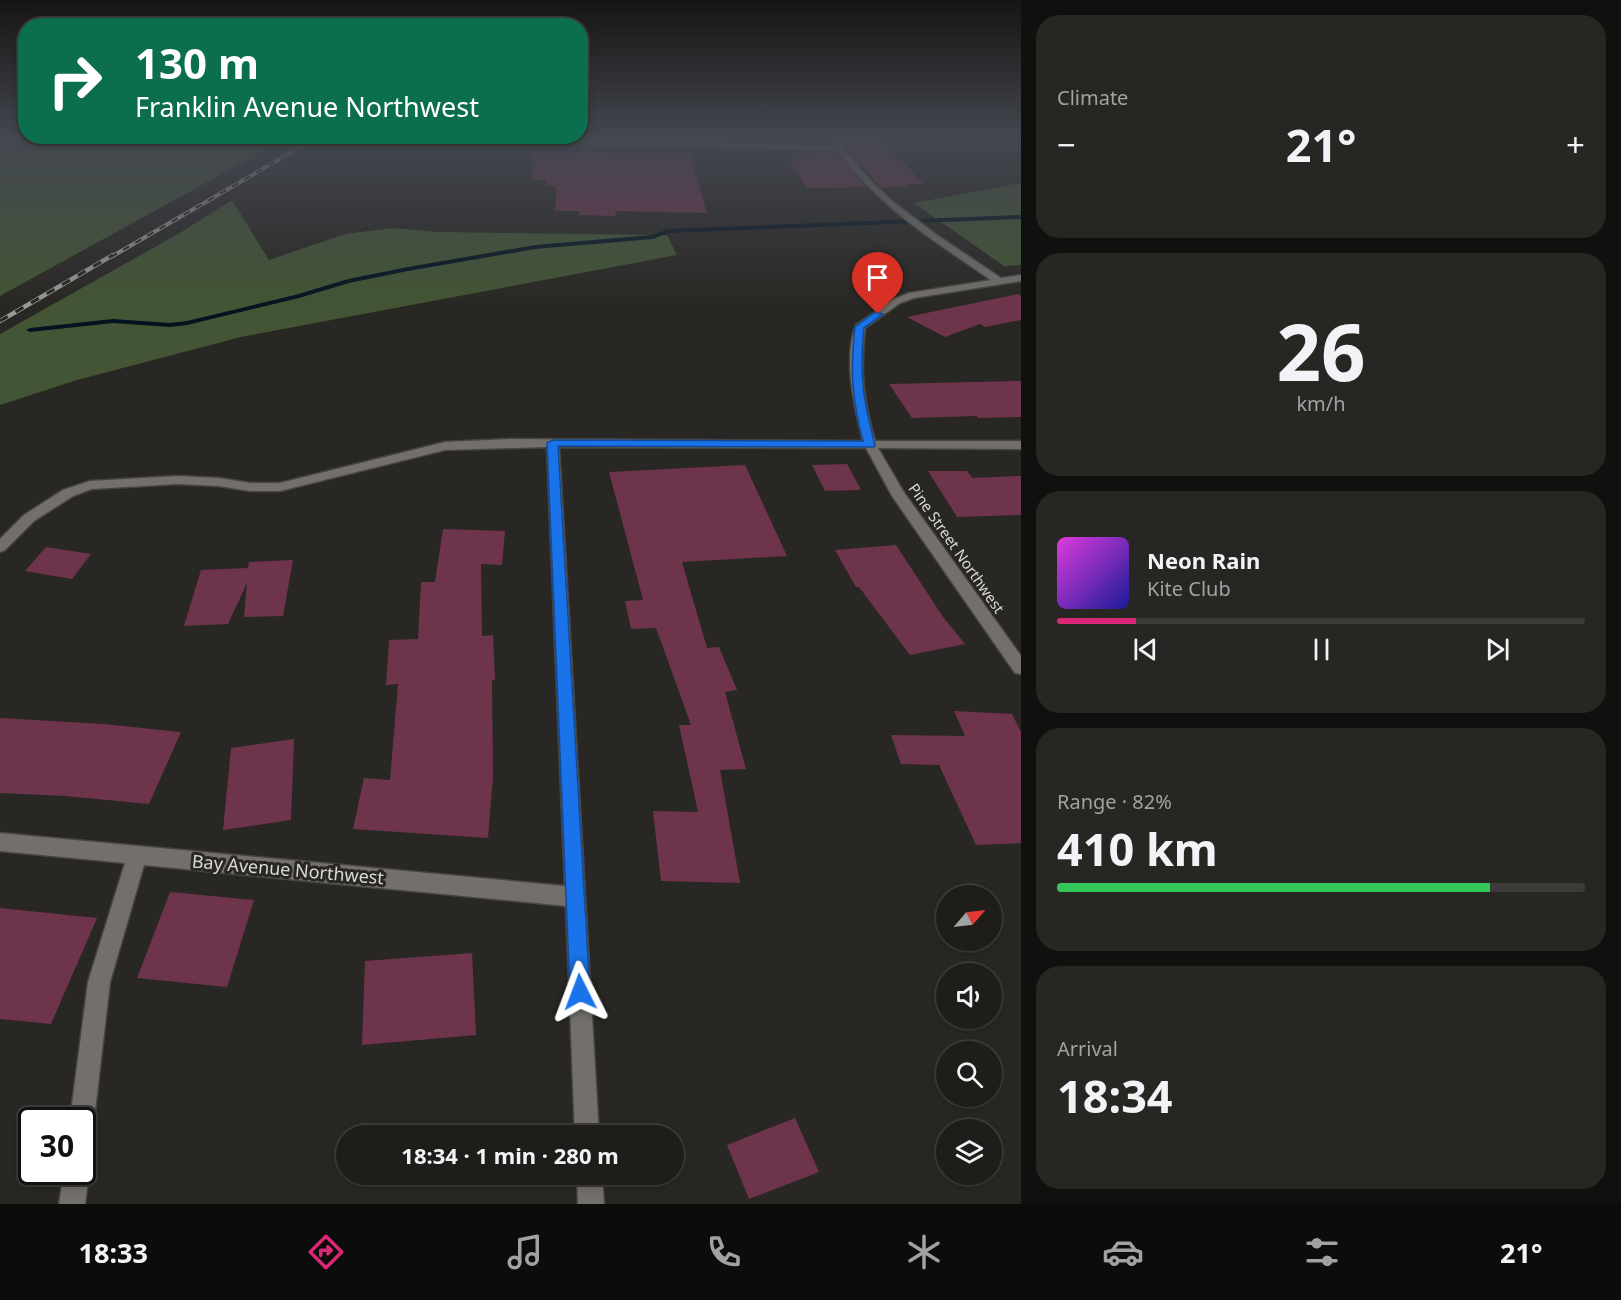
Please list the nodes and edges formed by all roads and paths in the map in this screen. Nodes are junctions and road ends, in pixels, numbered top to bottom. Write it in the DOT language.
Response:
graph roads {
  1 [pos="877,194"];
  2 [pos="1021,278"];
  3 [pos="998,280"];
  4 [pos="553,443"];
  5 [pos="870,445"];
  6 [pos="1021,445"];
  7 [pos="0,547"];
  8 [pos="1021,668"];
  9 [pos="0,842"];
  10 [pos="137,855"];
  11 [pos="575,897"];
  12 [pos="84,1107"];
  13 [pos="586,1125"];
  14 [pos="74,1185"];
  15 [pos="590,1185"];
  16 [pos="72,1204"];
  17 [pos="591,1204"];
  1 -- 3 [label="street"];
  2 -- 3 [label="street"];
  3 -- 5 [label="street, Pine Street Northwest"];
  4 -- 5 [label="street"];
  4 -- 7 [label="street"];
  4 -- 11 [label="street"];
  5 -- 6 [label="street"];
  5 -- 8 [label="street, Pine Street Northwest"];
  9 -- 10 [label="street, Bay Avenue Northwest"];
  10 -- 11 [label="street, Bay Avenue Northwest"];
  10 -- 12 [label="street"];
  11 -- 13 [label="street"];
  14 -- 16 [label="street"];
  15 -- 17 [label="street"];
}
